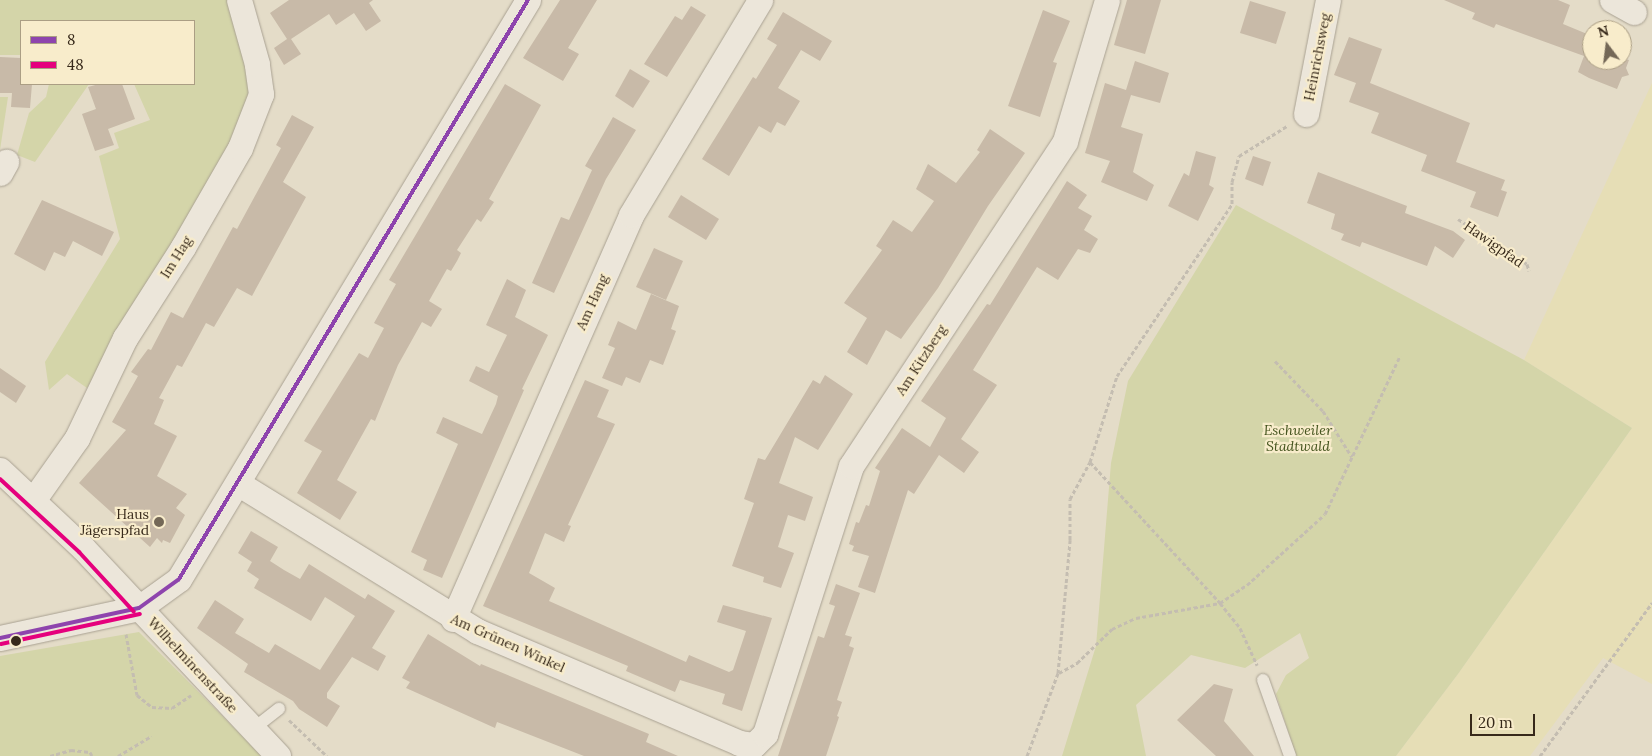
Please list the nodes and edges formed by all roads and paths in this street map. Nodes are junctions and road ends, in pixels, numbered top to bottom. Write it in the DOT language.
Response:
graph roads {
  1 [pos="239,0"];
  2 [pos="528,0"];
  3 [pos="760,0"];
  4 [pos="1107,0"];
  5 [pos="1328,0"];
  6 [pos="1612,0"];
  7 [pos="1634,12"];
  8 [pos="1306,114"];
  9 [pos="1458,219"];
  10 [pos="1529,270"];
  11 [pos="1400,356"];
  12 [pos="1275,361"];
  13 [pos="1352,457"];
  14 [pos="1090,462"];
  15 [pos="0,470"];
  16 [pos="239,484"];
  17 [pos="34,499"];
  18 [pos="1220,603"];
  19 [pos="1652,603"];
  20 [pos="130,611"];
  21 [pos="453,619"];
  22 [pos="0,638"];
  23 [pos="1058,673"];
  24 [pos="1262,680"];
  25 [pos="208,682"];
  26 [pos="279,710"];
  27 [pos="253,729"];
  28 [pos="765,734"];
  29 [pos="151,736"];
  30 [pos="50,756"];
  31 [pos="92,756"];
  32 [pos="118,756"];
  33 [pos="278,756"];
  34 [pos="1027,756"];
  35 [pos="1290,756"];
  36 [pos="1540,756"];
  1 -- 17 [label="street, Im Hag"];
  2 -- 16 [label="street"];
  3 -- 21 [label="street, Am Hang"];
  4 -- 28 [label="street, Am Kitzberg"];
  5 -- 8 [label="street, Heinrichsweg"];
  6 -- 7 [label="street"];
  8 -- 14 [label="path"];
  9 -- 10 [label="path, Hawigpfad"];
  11 -- 13 [label="path"];
  12 -- 13 [label="path"];
  13 -- 18 [label="path"];
  14 -- 18 [label="path"];
  14 -- 23 [label="path"];
  15 -- 17 [label="street, Wilhelminenstraße"];
  16 -- 20 [label="street"];
  16 -- 21 [label="street, Am Grünen Winkel"];
  17 -- 20 [label="street, Wilhelminenstraße"];
  18 -- 23 [label="path"];
  18 -- 24 [label="path"];
  19 -- 36 [label="path"];
  20 -- 22 [label="street"];
  20 -- 25 [label="street, Wilhelminenstraße"];
  20 -- 25 [label="path"];
  21 -- 28 [label="street, Am Grünen Winkel"];
  23 -- 34 [label="path"];
  24 -- 35 [label="lane"];
  25 -- 27 [label="street, Wilhelminenstraße"];
  26 -- 27 [label="lane"];
  27 -- 33 [label="street, Wilhelminenstraße"];
  29 -- 32 [label="path"];
  30 -- 31 [label="path"];
}
